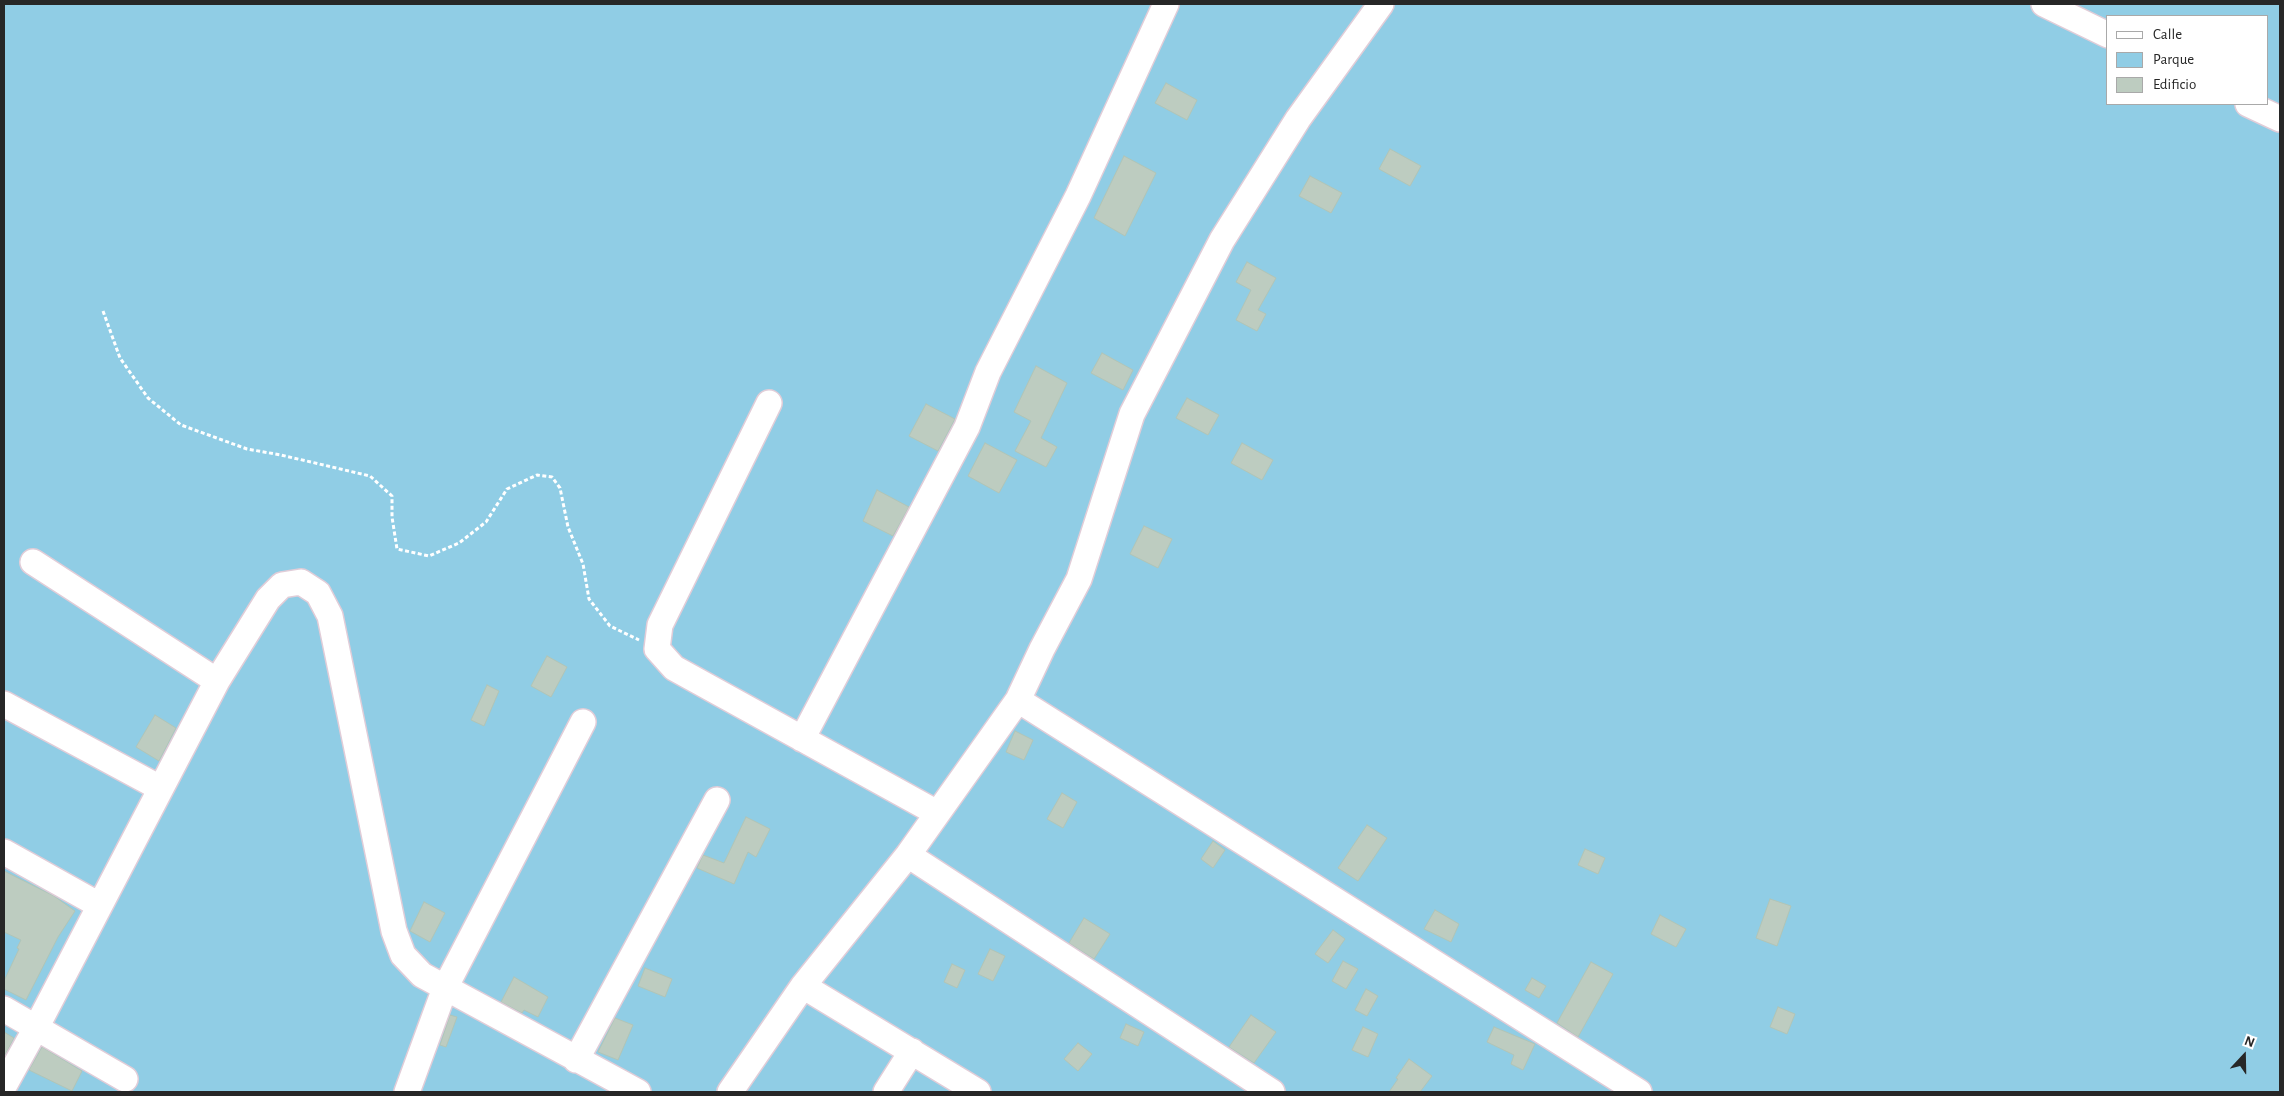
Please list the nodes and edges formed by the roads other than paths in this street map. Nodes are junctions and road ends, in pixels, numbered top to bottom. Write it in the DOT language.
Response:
graph roads {
  1 [pos="1166,4"];
  2 [pos="1381,4"];
  3 [pos="2044,4"];
  4 [pos="2106,34"];
  5 [pos="2250,105"];
  6 [pos="2280,119"];
  7 [pos="769,403"];
  8 [pos="33,562"];
  9 [pos="217,681"];
  10 [pos="1018,700"];
  11 [pos="4,704"];
  12 [pos="583,722"];
  13 [pos="802,740"];
  14 [pos="160,788"];
  15 [pos="717,800"];
  16 [pos="936,813"];
  17 [pos="4,852"];
  18 [pos="908,855"];
  19 [pos="99,905"];
  20 [pos="804,986"];
  21 [pos="445,988"];
  22 [pos="4,1009"];
  23 [pos="36,1028"];
  24 [pos="912,1051"];
  25 [pos="576,1060"];
  26 [pos="125,1079"];
  27 [pos="4,1086"];
  28 [pos="406,1092"];
  29 [pos="638,1092"];
  30 [pos="730,1092"];
  31 [pos="886,1092"];
  32 [pos="978,1092"];
  33 [pos="1272,1092"];
  34 [pos="1639,1092"];
  1 -- 13 [label="street"];
  2 -- 10 [label="street"];
  3 -- 4 [label="street"];
  5 -- 6 [label="street"];
  7 -- 13 [label="street"];
  8 -- 9 [label="street"];
  9 -- 14 [label="street"];
  9 -- 21 [label="street"];
  10 -- 16 [label="street"];
  10 -- 34 [label="street"];
  11 -- 14 [label="street"];
  12 -- 21 [label="street"];
  13 -- 16 [label="street"];
  14 -- 19 [label="street"];
  15 -- 25 [label="street"];
  16 -- 18 [label="street"];
  17 -- 19 [label="street"];
  18 -- 20 [label="street"];
  18 -- 33 [label="street"];
  19 -- 23 [label="street"];
  20 -- 24 [label="street"];
  20 -- 30 [label="street"];
  21 -- 25 [label="street"];
  21 -- 28 [label="street"];
  22 -- 23 [label="street"];
  23 -- 26 [label="street"];
  23 -- 27 [label="street"];
  24 -- 31 [label="street"];
  24 -- 32 [label="street"];
  25 -- 29 [label="street"];
}
